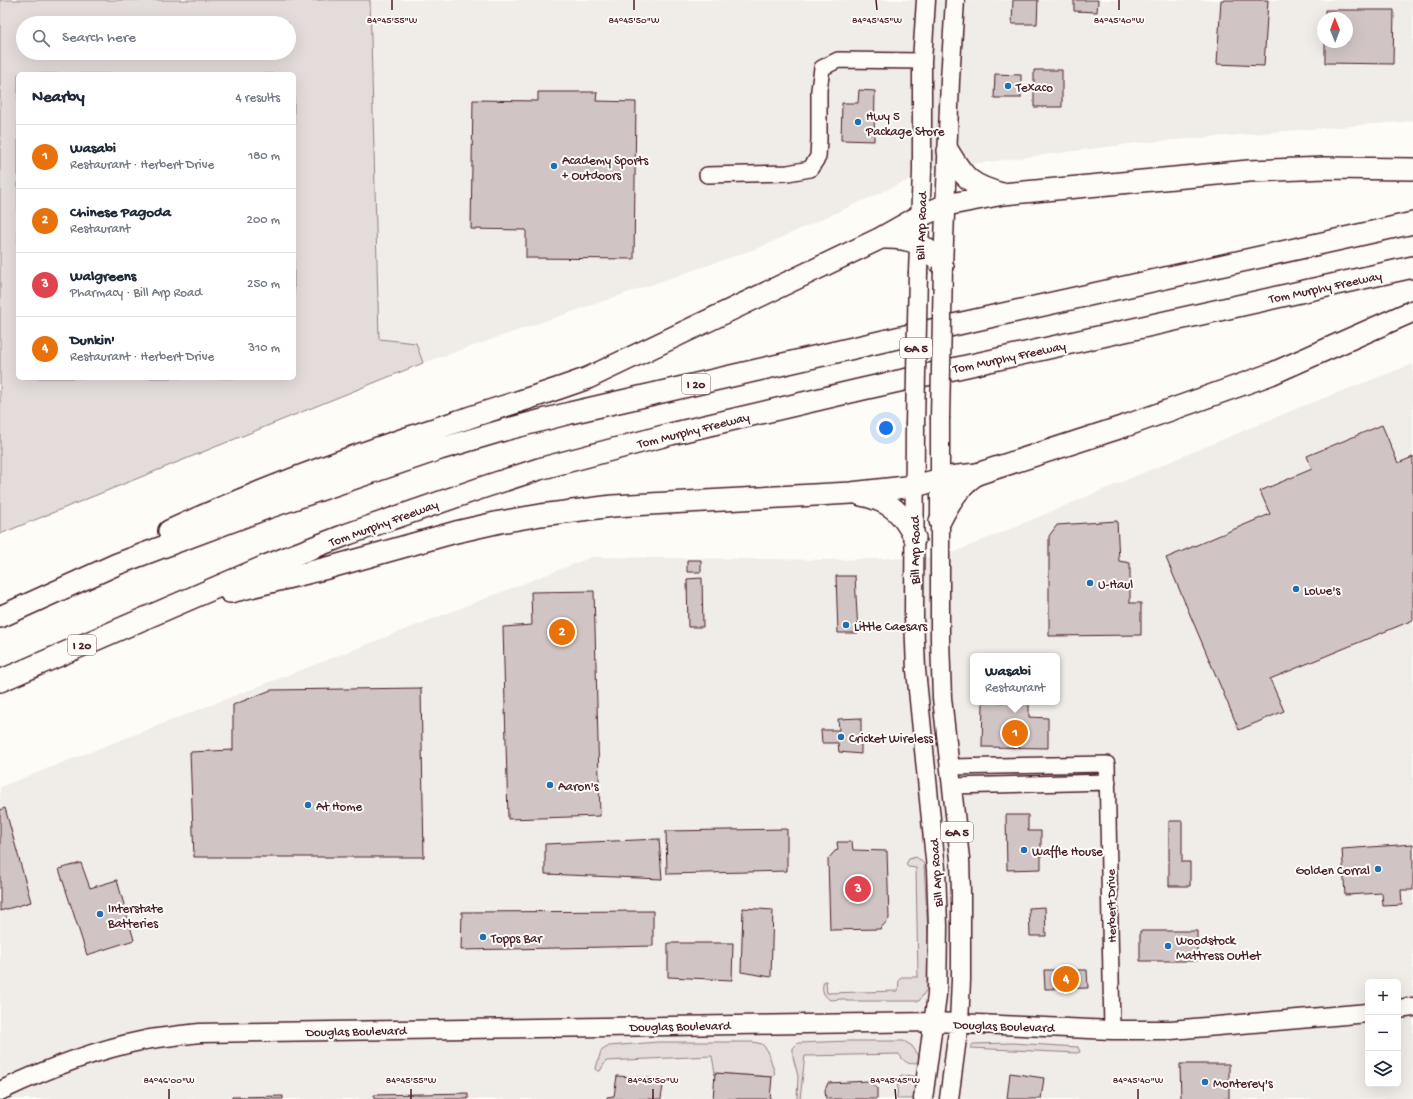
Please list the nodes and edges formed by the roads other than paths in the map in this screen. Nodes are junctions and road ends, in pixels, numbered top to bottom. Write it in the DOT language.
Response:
graph roads {
  1 [pos="926,0"];
  2 [pos="955,0"];
  3 [pos="922,62"];
  4 [pos="948,151"];
  5 [pos="1413,169"];
  6 [pos="707,175"];
  7 [pos="1002,194"];
  8 [pos="946,205"];
  9 [pos="920,216"];
  10 [pos="1413,222"];
  11 [pos="881,238"];
  12 [pos="919,244"];
  13 [pos="943,267"];
  14 [pos="1413,267"];
  15 [pos="1413,311"];
  16 [pos="977,474"];
  17 [pos="940,479"];
  18 [pos="915,486"];
  19 [pos="851,493"];
  20 [pos="940,521"];
  21 [pos="915,538"];
  22 [pos="117,564"];
  23 [pos="163,609"];
  24 [pos="0,617"];
  25 [pos="0,680"];
  26 [pos="950,767"];
  27 [pos="1108,782"];
  28 [pos="952,786"];
  29 [pos="1413,1007"];
  30 [pos="1401,1009"];
  31 [pos="1365,1013"];
  32 [pos="934,1022"];
  33 [pos="959,1023"];
  34 [pos="1112,1030"];
  35 [pos="0,1091"];
  36 [pos="923,1099"];
  37 [pos="949,1099"];
  1 -- 3 [label="main road, Bill Arp Road / GA 5"];
  2 -- 4 [label="main road, Bill Arp Road / GA 5"];
  3 -- 6 [label="street"];
  3 -- 9 [label="main road, Bill Arp Road / GA 5"];
  4 -- 7 [label="highway"];
  4 -- 8 [label="main road, Bill Arp Road / GA 5"];
  5 -- 7 [label="highway"];
  7 -- 8 [label="highway"];
  8 -- 9 [label="highway"];
  8 -- 13 [label="main road, Bill Arp Road / GA 5"];
  9 -- 11 [label="highway"];
  9 -- 12 [label="main road, Bill Arp Road / GA 5"];
  10 -- 22 [label="highway, I 20"];
  11 -- 12 [label="highway"];
  11 -- 22 [label="highway"];
  12 -- 13 [label="highway"];
  12 -- 18 [label="main road, Bill Arp Road / GA 5, bridge"];
  13 -- 17 [label="main road, Bill Arp Road / GA 5, bridge"];
  14 -- 23 [label="highway, Tom Murphy Freeway / I 20"];
  15 -- 16 [label="highway"];
  16 -- 17 [label="highway"];
  16 -- 20 [label="highway"];
  17 -- 18 [label="highway"];
  17 -- 20 [label="main road, Bill Arp Road / GA 5"];
  18 -- 19 [label="highway"];
  18 -- 21 [label="main road, Bill Arp Road / GA 5"];
  19 -- 21 [label="highway"];
  19 -- 23 [label="highway"];
  20 -- 26 [label="main road, Bill Arp Road / GA 5"];
  21 -- 32 [label="main road, Bill Arp Road / GA 5"];
  22 -- 24 [label="highway, I 20"];
  23 -- 25 [label="highway, Tom Murphy Freeway / I 20"];
  26 -- 27 [label="street, Herbert Drive"];
  26 -- 28 [label="main road, Bill Arp Road / GA 5"];
  27 -- 28 [label="street"];
  27 -- 34 [label="street, Herbert Drive"];
  28 -- 33 [label="main road, Bill Arp Road / GA 5"];
  29 -- 30 [label="main road"];
  31 -- 34 [label="main road, Douglas Boulevard"];
  32 -- 33 [label="main road, Douglas Boulevard"];
  32 -- 35 [label="main road, Douglas Boulevard"];
  32 -- 36 [label="main road, Bill Arp Road / GA 5"];
  33 -- 34 [label="main road, Douglas Boulevard"];
  33 -- 37 [label="main road, Bill Arp Road / GA 5"];
}
